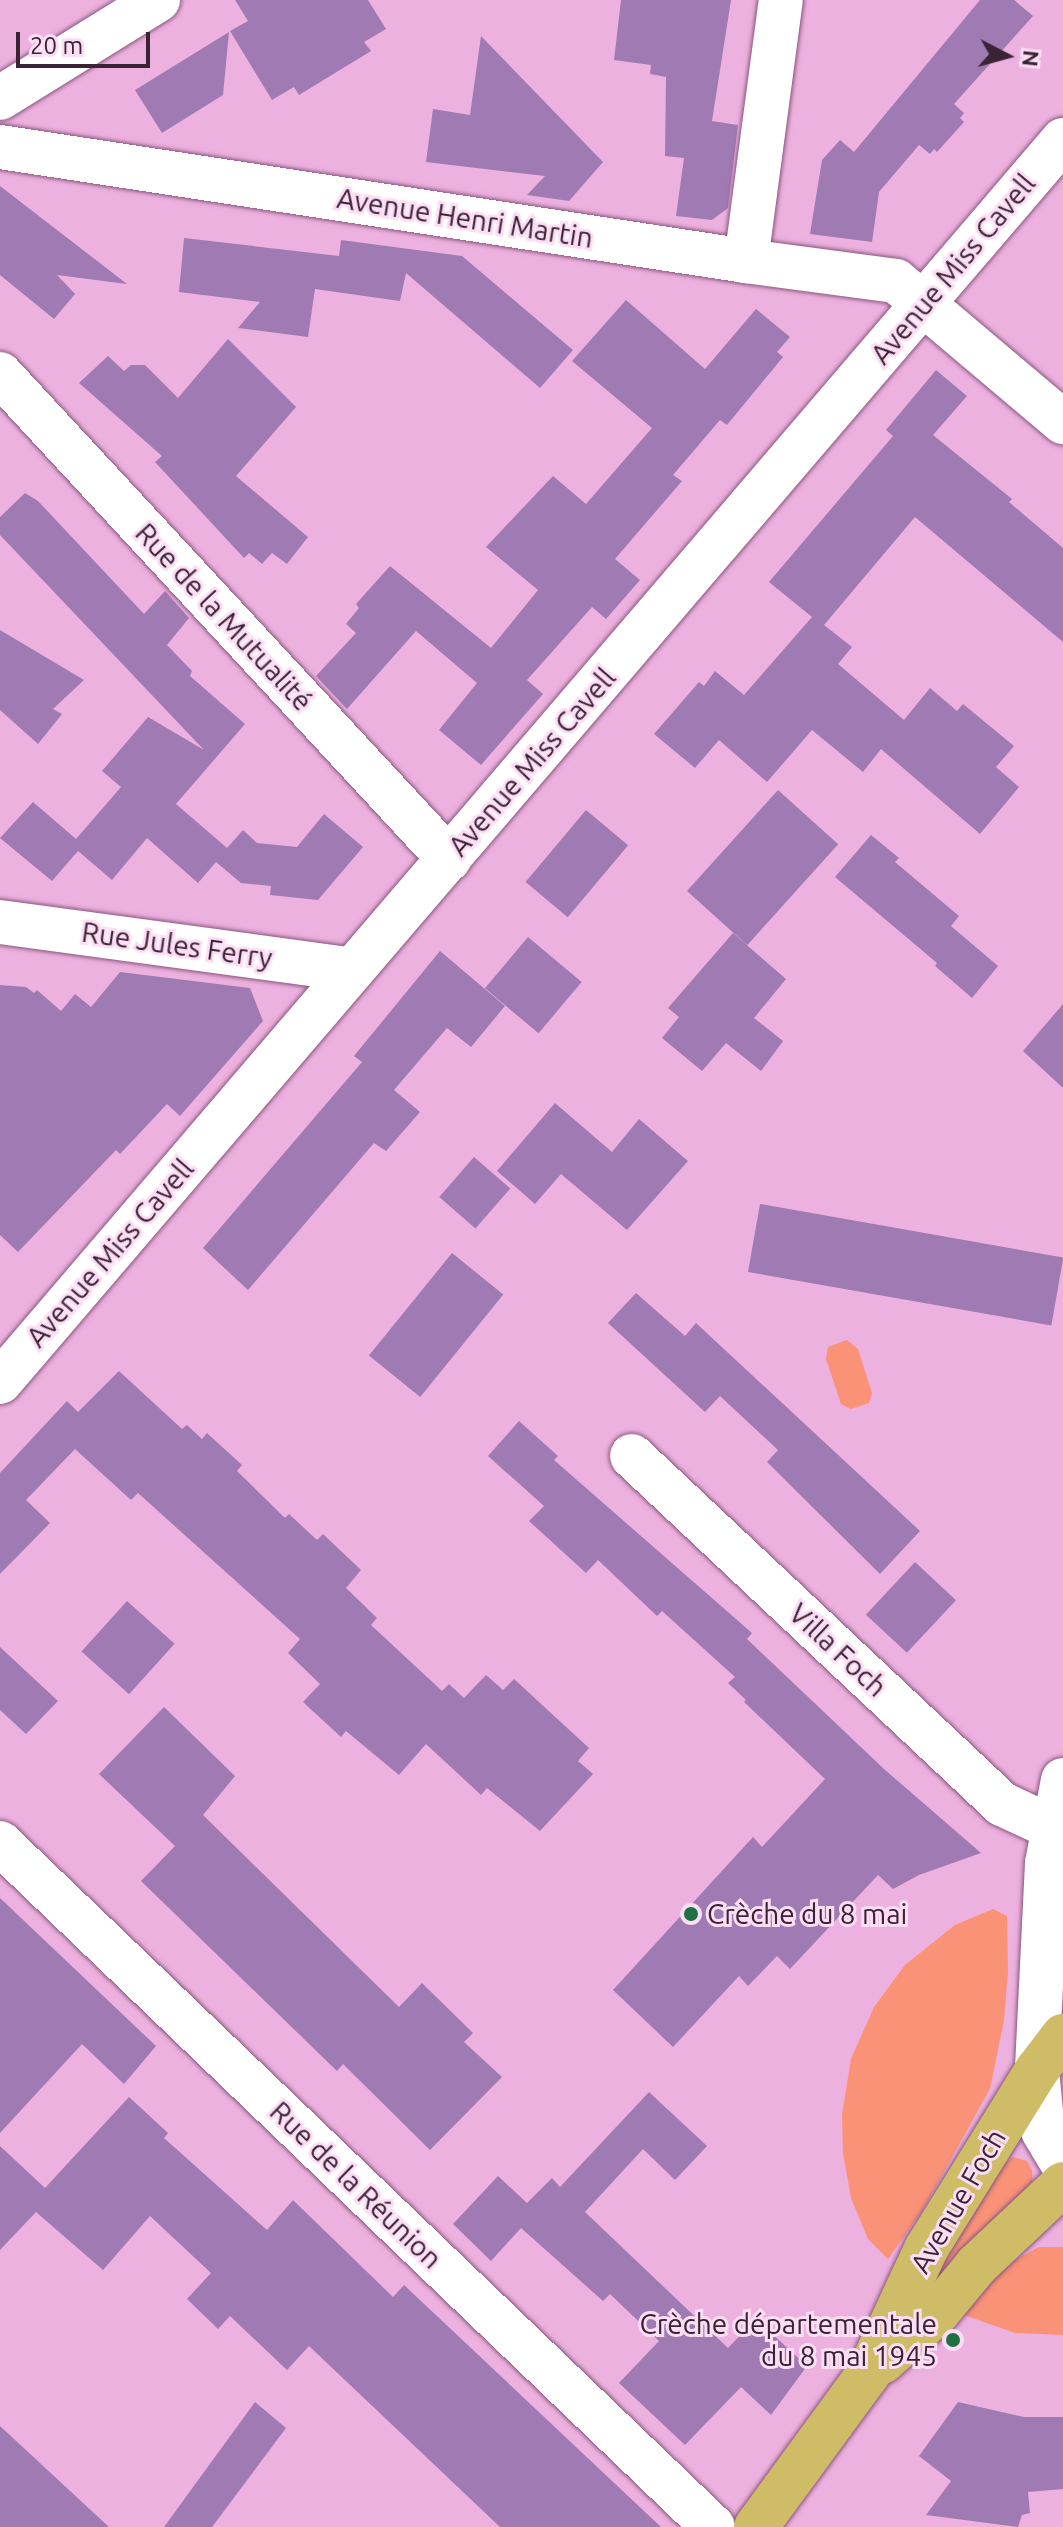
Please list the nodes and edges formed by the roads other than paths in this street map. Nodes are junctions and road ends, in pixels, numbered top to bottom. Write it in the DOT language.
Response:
graph roads {
  1 [pos="158,0"];
  2 [pos="781,0"];
  3 [pos="0,98"];
  4 [pos="1063,140"];
  5 [pos="0,147"];
  6 [pos="746,261"];
  7 [pos="925,302"];
  8 [pos="0,374"];
  9 [pos="1063,422"];
  10 [pos="449,859"];
  11 [pos="0,922"];
  12 [pos="353,970"];
  13 [pos="0,1382"];
  14 [pos="632,1456"];
  15 [pos="1063,1780"];
  16 [pos="0,1843"];
  17 [pos="1055,1862"];
  18 [pos="1050,2053"];
  19 [pos="1063,2164"];
  20 [pos="1063,2184"];
  21 [pos="868,2374"];
  22 [pos="713,2527"];
  23 [pos="756,2527"];
  1 -- 3 [label="street"];
  2 -- 6 [label="street"];
  4 -- 7 [label="street, Avenue Miss Cavell"];
  5 -- 6 [label="street, Avenue Henri Martin"];
  6 -- 7 [label="street, Avenue Henri Martin"];
  7 -- 9 [label="street, Avenue Henri Martin"];
  7 -- 10 [label="street, Avenue Miss Cavell"];
  8 -- 10 [label="street, Rue de la Mutualité"];
  10 -- 12 [label="street, Avenue Miss Cavell"];
  11 -- 12 [label="street, Rue Jules Ferry"];
  12 -- 13 [label="street, Avenue Miss Cavell"];
  14 -- 17 [label="street, Villa Foch"];
  15 -- 17 [label="street"];
  16 -- 22 [label="street, Rue de la Réunion"];
  17 -- 18 [label="street"];
  18 -- 19 [label="street"];
  18 -- 21 [label="main road, Avenue Foch"];
  20 -- 21 [label="main road, Avenue Foch"];
  21 -- 23 [label="main road, Avenue Foch"];
}
